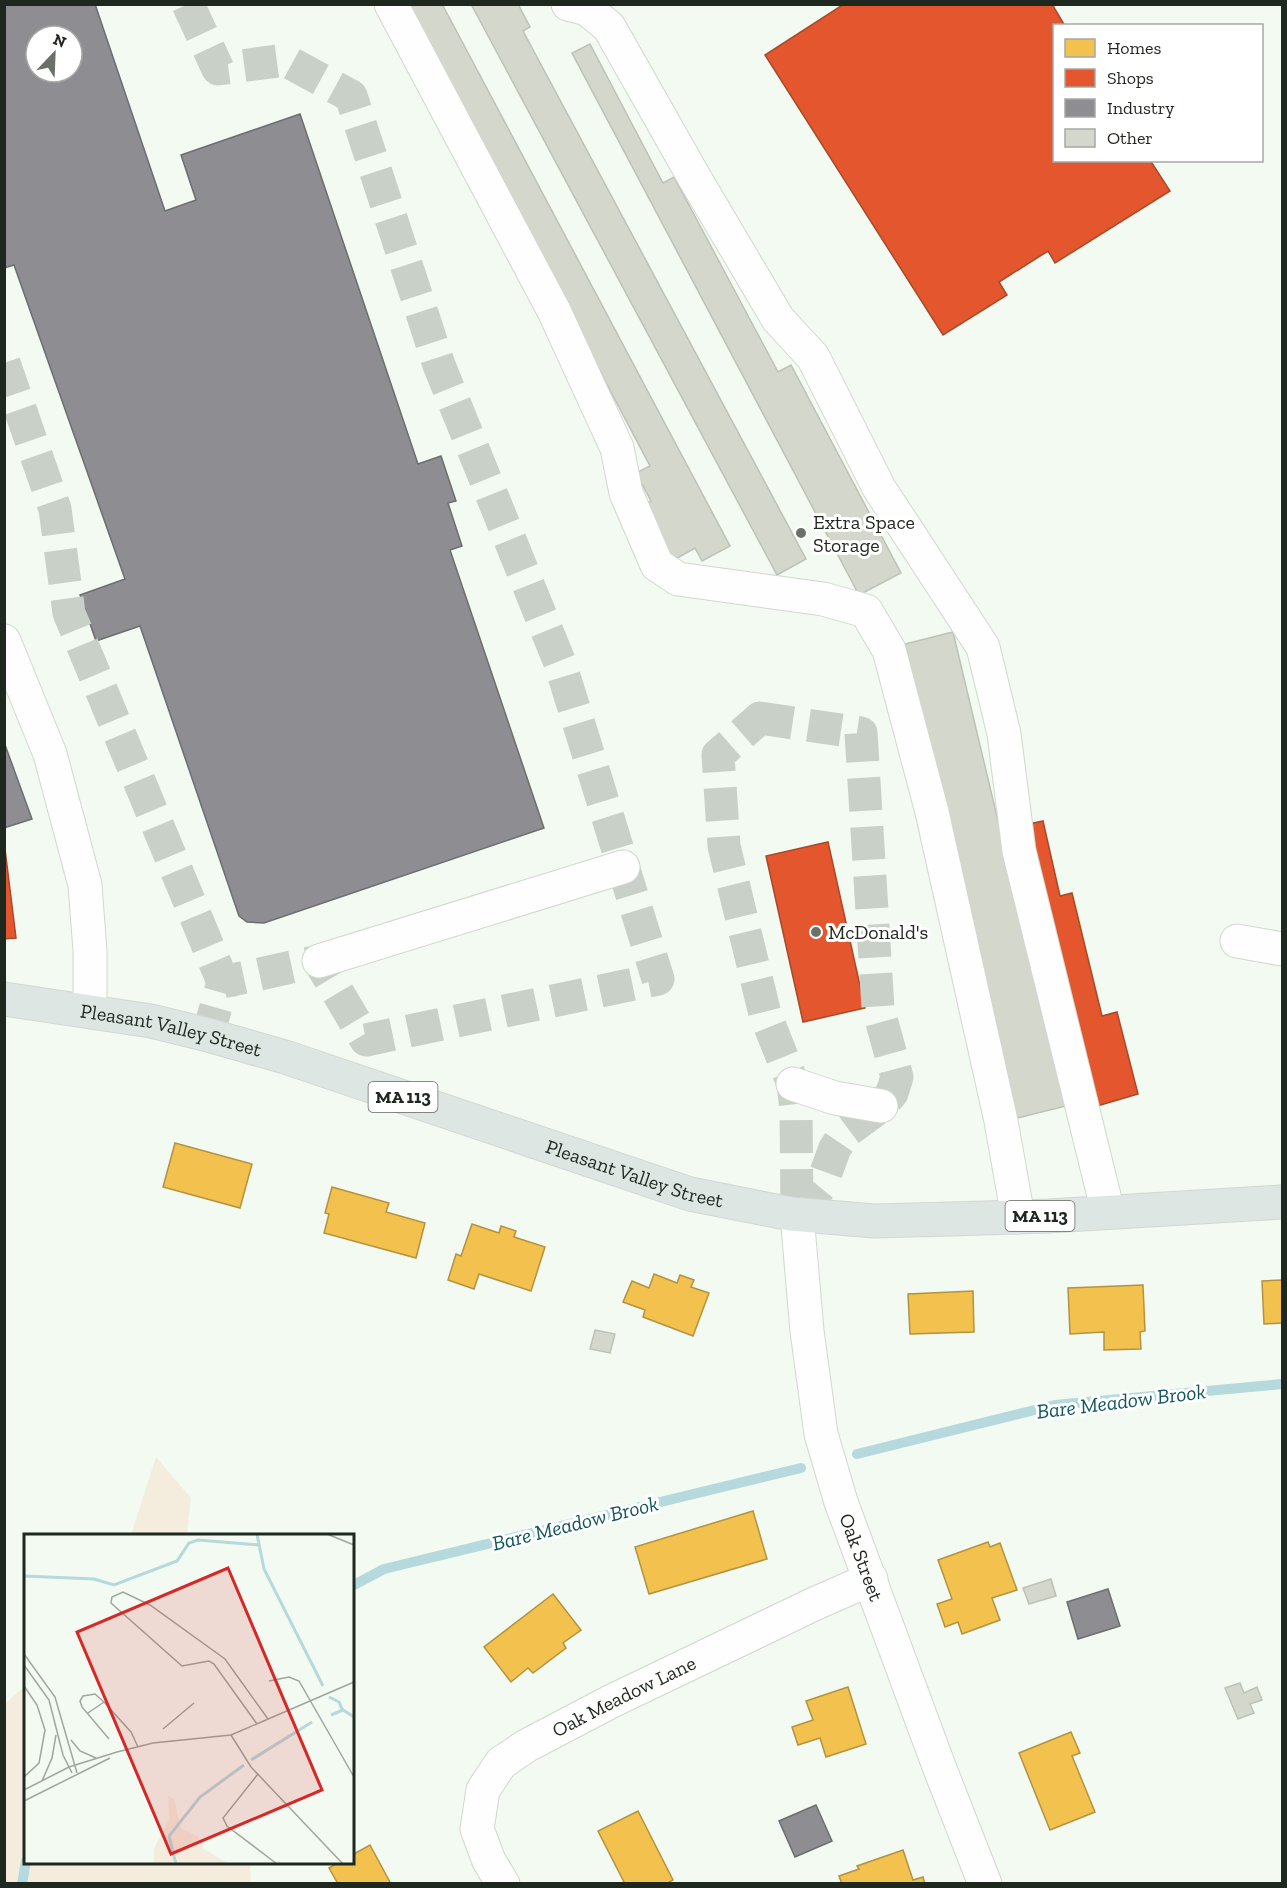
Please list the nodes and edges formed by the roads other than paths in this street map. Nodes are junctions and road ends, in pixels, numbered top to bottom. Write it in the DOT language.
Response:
graph roads {
  1 [pos="391,4"];
  2 [pos="568,4"];
  3 [pos="4,641"];
  4 [pos="623,867"];
  5 [pos="1236,941"];
  6 [pos="1282,949"];
  7 [pos="319,961"];
  8 [pos="4,999"];
  9 [pos="90,1011"];
  10 [pos="794,1084"];
  11 [pos="881,1106"];
  12 [pos="1282,1202"];
  13 [pos="1108,1212"];
  14 [pos="797,1215"];
  15 [pos="1018,1217"];
  16 [pos="871,1579"];
  17 [pos="503,1884"];
  18 [pos="985,1884"];
  1 -- 15 [label="street"];
  2 -- 13 [label="street"];
  3 -- 9 [label="street"];
  4 -- 7 [label="street"];
  5 -- 6 [label="street"];
  8 -- 9 [label="main road, Pleasant Valley Street / MA 113"];
  9 -- 14 [label="main road, Pleasant Valley Street / MA 113"];
  10 -- 11 [label="street"];
  12 -- 13 [label="main road, Pleasant Valley Street / MA 113"];
  13 -- 15 [label="main road, Pleasant Valley Street / MA 113"];
  14 -- 15 [label="main road, Pleasant Valley Street / MA 113"];
  14 -- 16 [label="street, Oak Street"];
  16 -- 17 [label="street, Oak Meadow Lane"];
  16 -- 18 [label="street, Oak Street"];
}
